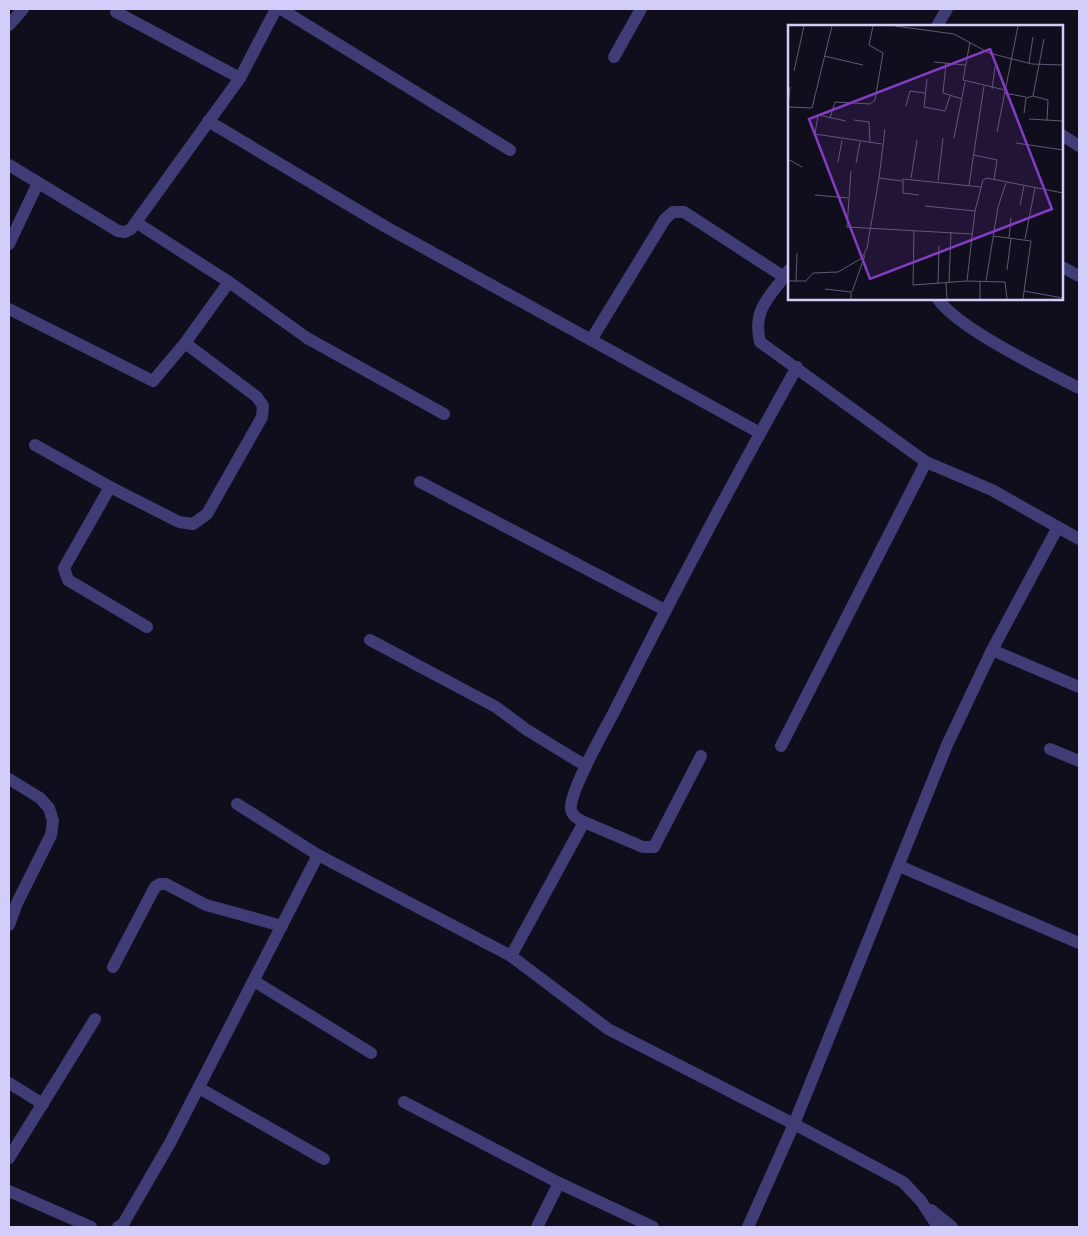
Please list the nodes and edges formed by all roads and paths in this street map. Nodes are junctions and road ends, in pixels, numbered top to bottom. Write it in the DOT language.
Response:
graph roads {
  1 [pos="23,9"];
  2 [pos="276,9"];
  3 [pos="281,9"];
  4 [pos="641,9"];
  5 [pos="947,9"];
  6 [pos="116,12"];
  7 [pos="298,13"];
  8 [pos="9,25"];
  9 [pos="938,25"];
  10 [pos="614,57"];
  11 [pos="240,78"];
  12 [pos="208,121"];
  13 [pos="1063,136"];
  14 [pos="1079,146"];
  15 [pos="510,150"];
  16 [pos="9,165"];
  17 [pos="38,183"];
  18 [pos="137,223"];
  19 [pos="9,244"];
  20 [pos="1063,268"];
  21 [pos="787,274"];
  22 [pos="1079,276"];
  23 [pos="229,282"];
  24 [pos="939,300"];
  25 [pos="9,309"];
  26 [pos="591,340"];
  27 [pos="185,342"];
  28 [pos="797,367"];
  29 [pos="1079,388"];
  30 [pos="444,414"];
  31 [pos="760,433"];
  32 [pos="35,445"];
  33 [pos="926,462"];
  34 [pos="420,482"];
  35 [pos="110,487"];
  36 [pos="1058,528"];
  37 [pos="1079,540"];
  38 [pos="665,610"];
  39 [pos="147,628"];
  40 [pos="370,640"];
  41 [pos="992,650"];
  42 [pos="1079,687"];
  43 [pos="781,746"];
  44 [pos="1050,749"];
  45 [pos="701,756"];
  46 [pos="1079,761"];
  47 [pos="586,766"];
  48 [pos="9,780"];
  49 [pos="236,804"];
  50 [pos="584,822"];
  51 [pos="318,855"];
  52 [pos="899,866"];
  53 [pos="9,925"];
  54 [pos="282,926"];
  55 [pos="1079,943"];
  56 [pos="511,956"];
  57 [pos="113,967"];
  58 [pos="254,981"];
  59 [pos="95,1019"];
  60 [pos="371,1053"];
  61 [pos="9,1083"];
  62 [pos="199,1088"];
  63 [pos="404,1102"];
  64 [pos="44,1104"];
  65 [pos="794,1124"];
  66 [pos="9,1158"];
  67 [pos="324,1158"];
  68 [pos="559,1183"];
  69 [pos="9,1190"];
  70 [pos="920,1202"];
  71 [pos="91,1227"];
  72 [pos="118,1227"];
  73 [pos="537,1227"];
  74 [pos="653,1227"];
  75 [pos="748,1227"];
  76 [pos="938,1227"];
  77 [pos="952,1227"];
  1 -- 8 [label="street"];
  2 -- 11 [label="street"];
  3 -- 7 [label="street"];
  4 -- 10 [label="street"];
  5 -- 9 [label="street"];
  6 -- 11 [label="street"];
  7 -- 15 [label="street"];
  11 -- 12 [label="street"];
  12 -- 18 [label="street"];
  12 -- 26 [label="street"];
  13 -- 14 [label="street"];
  16 -- 17 [label="street"];
  17 -- 18 [label="street"];
  17 -- 19 [label="street"];
  18 -- 23 [label="street"];
  20 -- 22 [label="street"];
  21 -- 26 [label="street"];
  21 -- 28 [label="street"];
  23 -- 27 [label="street"];
  23 -- 30 [label="street"];
  24 -- 29 [label="street"];
  25 -- 27 [label="street"];
  26 -- 31 [label="street"];
  27 -- 35 [label="street"];
  28 -- 31 [label="street"];
  28 -- 33 [label="street"];
  31 -- 38 [label="street"];
  32 -- 35 [label="street"];
  33 -- 36 [label="street"];
  33 -- 43 [label="street"];
  34 -- 38 [label="street"];
  35 -- 39 [label="street"];
  36 -- 37 [label="street"];
  36 -- 41 [label="street"];
  38 -- 47 [label="street"];
  40 -- 47 [label="street"];
  41 -- 42 [label="street"];
  41 -- 52 [label="street"];
  44 -- 46 [label="street"];
  45 -- 50 [label="street"];
  47 -- 50 [label="street"];
  48 -- 53 [label="street"];
  49 -- 51 [label="street"];
  50 -- 56 [label="street"];
  51 -- 54 [label="street"];
  51 -- 56 [label="street"];
  52 -- 55 [label="street"];
  52 -- 65 [label="street"];
  54 -- 57 [label="street"];
  54 -- 58 [label="street"];
  56 -- 65 [label="street"];
  58 -- 60 [label="street"];
  58 -- 62 [label="street"];
  59 -- 64 [label="street"];
  61 -- 64 [label="street"];
  62 -- 67 [label="street"];
  62 -- 72 [label="street"];
  63 -- 68 [label="street"];
  64 -- 66 [label="street"];
  65 -- 70 [label="street"];
  65 -- 75 [label="street"];
  68 -- 73 [label="street"];
  68 -- 74 [label="street"];
  69 -- 71 [label="street"];
  70 -- 76 [label="street"];
  70 -- 77 [label="street"];
}
